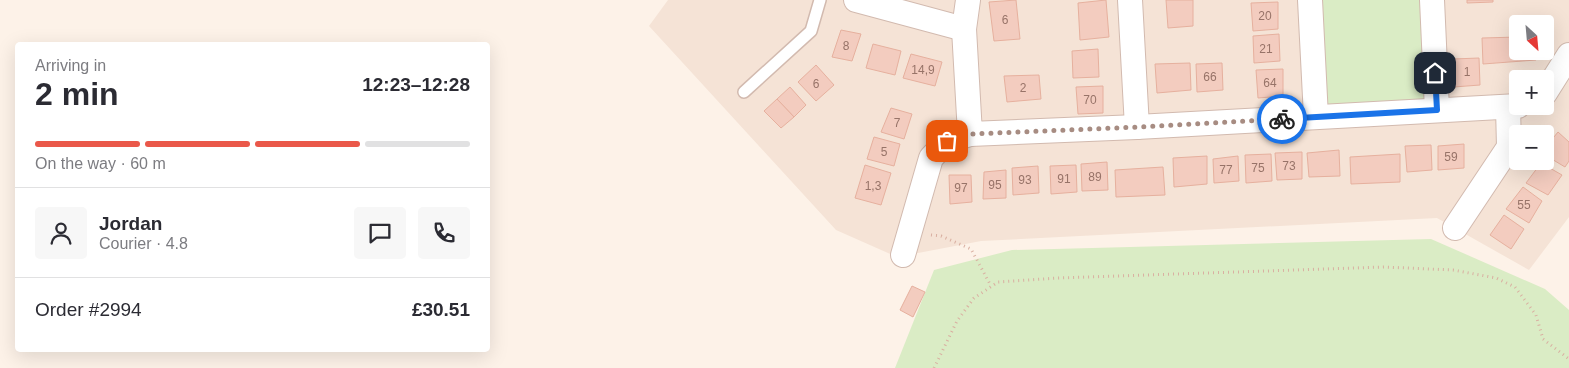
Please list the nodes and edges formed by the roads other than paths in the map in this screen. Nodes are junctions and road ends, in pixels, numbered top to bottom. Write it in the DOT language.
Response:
graph roads {
  1 [pos="820,0"];
  2 [pos="856,0"];
  3 [pos="968,0"];
  4 [pos="1130,0"];
  5 [pos="1310,0"];
  6 [pos="1432,0"];
  7 [pos="964,29"];
  8 [pos="1569,54"];
  9 [pos="1554,78"];
  10 [pos="744,92"];
  11 [pos="1509,106"];
  12 [pos="1437,110"];
  13 [pos="1512,115"];
  14 [pos="1316,117"];
  15 [pos="1138,127"];
  16 [pos="970,134"];
  17 [pos="1455,228"];
  18 [pos="904,255"];
  1 -- 10 [label="lane"];
  2 -- 7 [label="street"];
  3 -- 7 [label="street"];
  4 -- 15 [label="street"];
  5 -- 14 [label="street"];
  6 -- 12 [label="street"];
  7 -- 16 [label="street"];
  8 -- 9 [label="street"];
  11 -- 12 [label="street"];
  12 -- 14 [label="street"];
  13 -- 17 [label="street"];
  14 -- 15 [label="street"];
  15 -- 16 [label="street"];
  16 -- 18 [label="street"];
}
